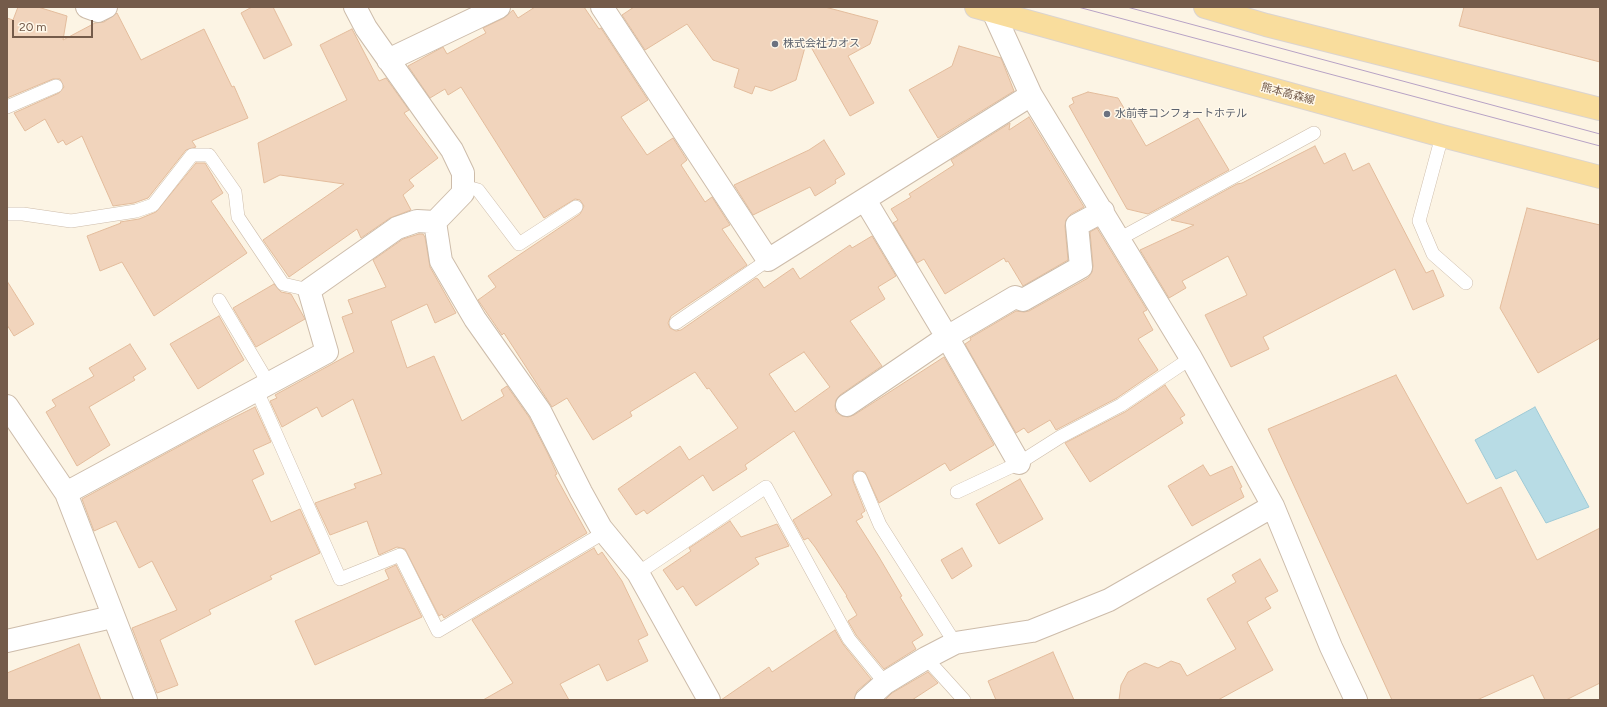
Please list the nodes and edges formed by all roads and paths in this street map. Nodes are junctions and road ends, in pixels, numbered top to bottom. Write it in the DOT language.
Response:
graph roads {
  1 [pos="87,7"];
  2 [pos="106,7"];
  3 [pos="355,7"];
  4 [pos="499,7"];
  5 [pos="602,7"];
  6 [pos="1205,7"];
  7 [pos="990,8"];
  8 [pos="1228,11"];
  9 [pos="388,60"];
  10 [pos="56,86"];
  11 [pos="1032,95"];
  12 [pos="7,106"];
  13 [pos="1600,108"];
  14 [pos="1314,133"];
  15 [pos="1442,136"];
  16 [pos="1600,177"];
  17 [pos="463,186"];
  18 [pos="865,200"];
  19 [pos="576,207"];
  20 [pos="1103,211"];
  21 [pos="7,214"];
  22 [pos="435,222"];
  23 [pos="1119,239"];
  24 [pos="768,260"];
  25 [pos="1466,283"];
  26 [pos="310,290"];
  27 [pos="219,300"];
  28 [pos="676,323"];
  29 [pos="947,338"];
  30 [pos="1191,358"];
  31 [pos="263,388"];
  32 [pos="846,405"];
  33 [pos="7,406"];
  34 [pos="1019,463"];
  35 [pos="860,478"];
  36 [pos="957,492"];
  37 [pos="66,493"];
  38 [pos="1273,506"];
  39 [pos="605,532"];
  40 [pos="638,572"];
  41 [pos="112,617"];
  42 [pos="7,641"];
  43 [pos="955,643"];
  44 [pos="926,658"];
  45 [pos="885,683"];
  46 [pos="146,700"];
  47 [pos="709,700"];
  48 [pos="866,700"];
  49 [pos="964,700"];
  50 [pos="1356,700"];
  1 -- 2 [label="street"];
  3 -- 9 [label="street"];
  4 -- 9 [label="street"];
  5 -- 24 [label="street"];
  6 -- 8 [label="main road"];
  7 -- 11 [label="street"];
  7 -- 15 [label="main road, 熊本高森線"];
  8 -- 13 [label="main road"];
  9 -- 17 [label="street"];
  10 -- 12 [label="lane"];
  11 -- 18 [label="street"];
  11 -- 20 [label="street"];
  14 -- 23 [label="lane"];
  15 -- 16 [label="main road, 熊本高森線"];
  15 -- 25 [label="lane"];
  17 -- 19 [label="lane"];
  17 -- 22 [label="street"];
  18 -- 24 [label="street"];
  18 -- 29 [label="street"];
  20 -- 23 [label="street"];
  20 -- 29 [label="street"];
  21 -- 26 [label="lane"];
  22 -- 26 [label="street"];
  22 -- 39 [label="street"];
  23 -- 30 [label="street"];
  24 -- 28 [label="lane"];
  26 -- 31 [label="street"];
  27 -- 31 [label="lane"];
  29 -- 32 [label="street"];
  29 -- 34 [label="street"];
  30 -- 34 [label="lane"];
  30 -- 38 [label="street"];
  31 -- 37 [label="street"];
  31 -- 39 [label="lane"];
  33 -- 37 [label="street"];
  34 -- 36 [label="lane"];
  35 -- 43 [label="lane"];
  37 -- 41 [label="street"];
  38 -- 43 [label="street"];
  38 -- 50 [label="street"];
  39 -- 40 [label="street"];
  40 -- 45 [label="lane"];
  40 -- 47 [label="street"];
  41 -- 42 [label="street"];
  41 -- 46 [label="street"];
  43 -- 44 [label="street"];
  44 -- 45 [label="street"];
  44 -- 49 [label="lane"];
  45 -- 48 [label="street"];
}
